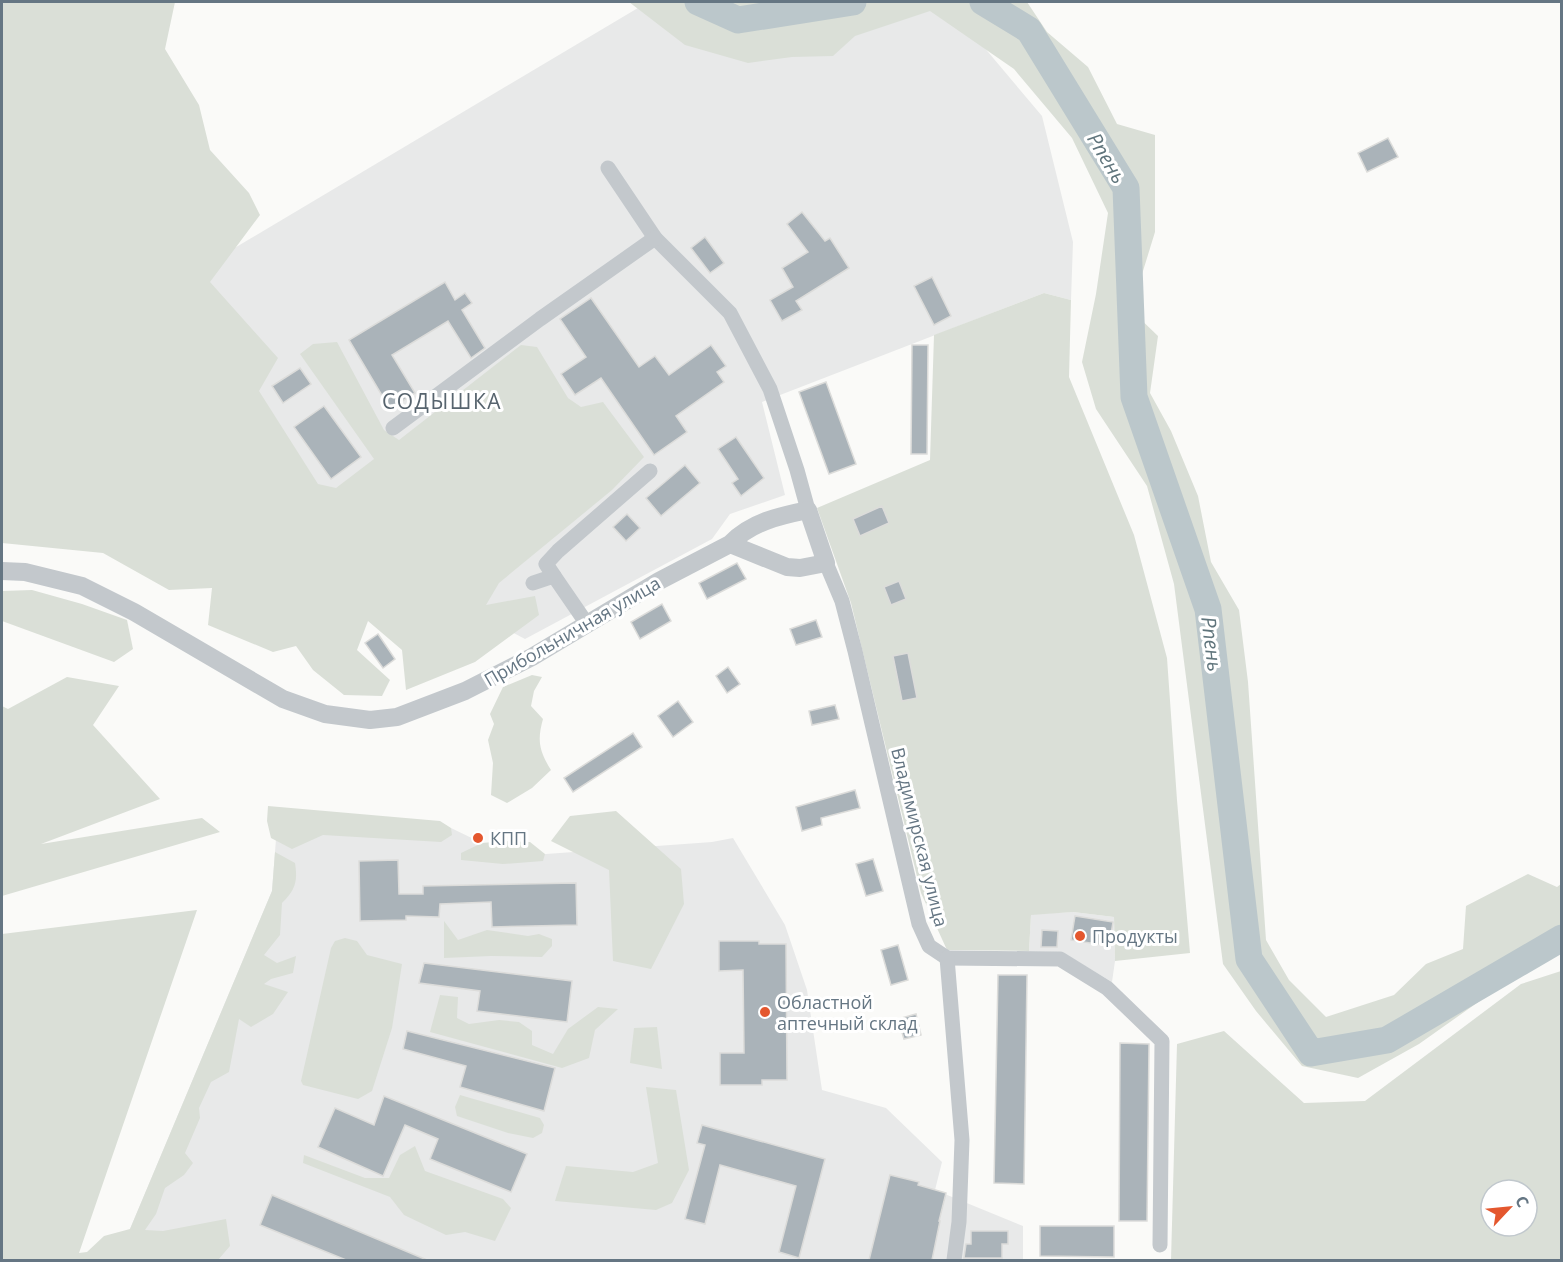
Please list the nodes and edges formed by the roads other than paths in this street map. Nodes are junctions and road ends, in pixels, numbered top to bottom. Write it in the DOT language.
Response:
graph roads {
  1 [pos="608,168"];
  2 [pos="655,238"];
  3 [pos="393,428"];
  4 [pos="650,471"];
  5 [pos="808,510"];
  6 [pos="730,544"];
  7 [pos="826,562"];
  8 [pos="2,571"];
  9 [pos="554,576"];
  10 [pos="533,583"];
  11 [pos="587,624"];
  12 [pos="947,958"];
  13 [pos="1160,1245"];
  14 [pos="954,1260"];
  1 -- 2 [label="street"];
  2 -- 3 [label="street"];
  2 -- 5 [label="street"];
  4 -- 9 [label="street"];
  5 -- 6 [label="street, Прибольничная улица"];
  5 -- 7 [label="street"];
  6 -- 7 [label="street"];
  6 -- 11 [label="street, Прибольничная улица"];
  7 -- 12 [label="street, Владимирская улица"];
  8 -- 11 [label="street, Прибольничная улица"];
  9 -- 10 [label="street"];
  9 -- 11 [label="street"];
  12 -- 13 [label="street"];
  12 -- 14 [label="street"];
}
